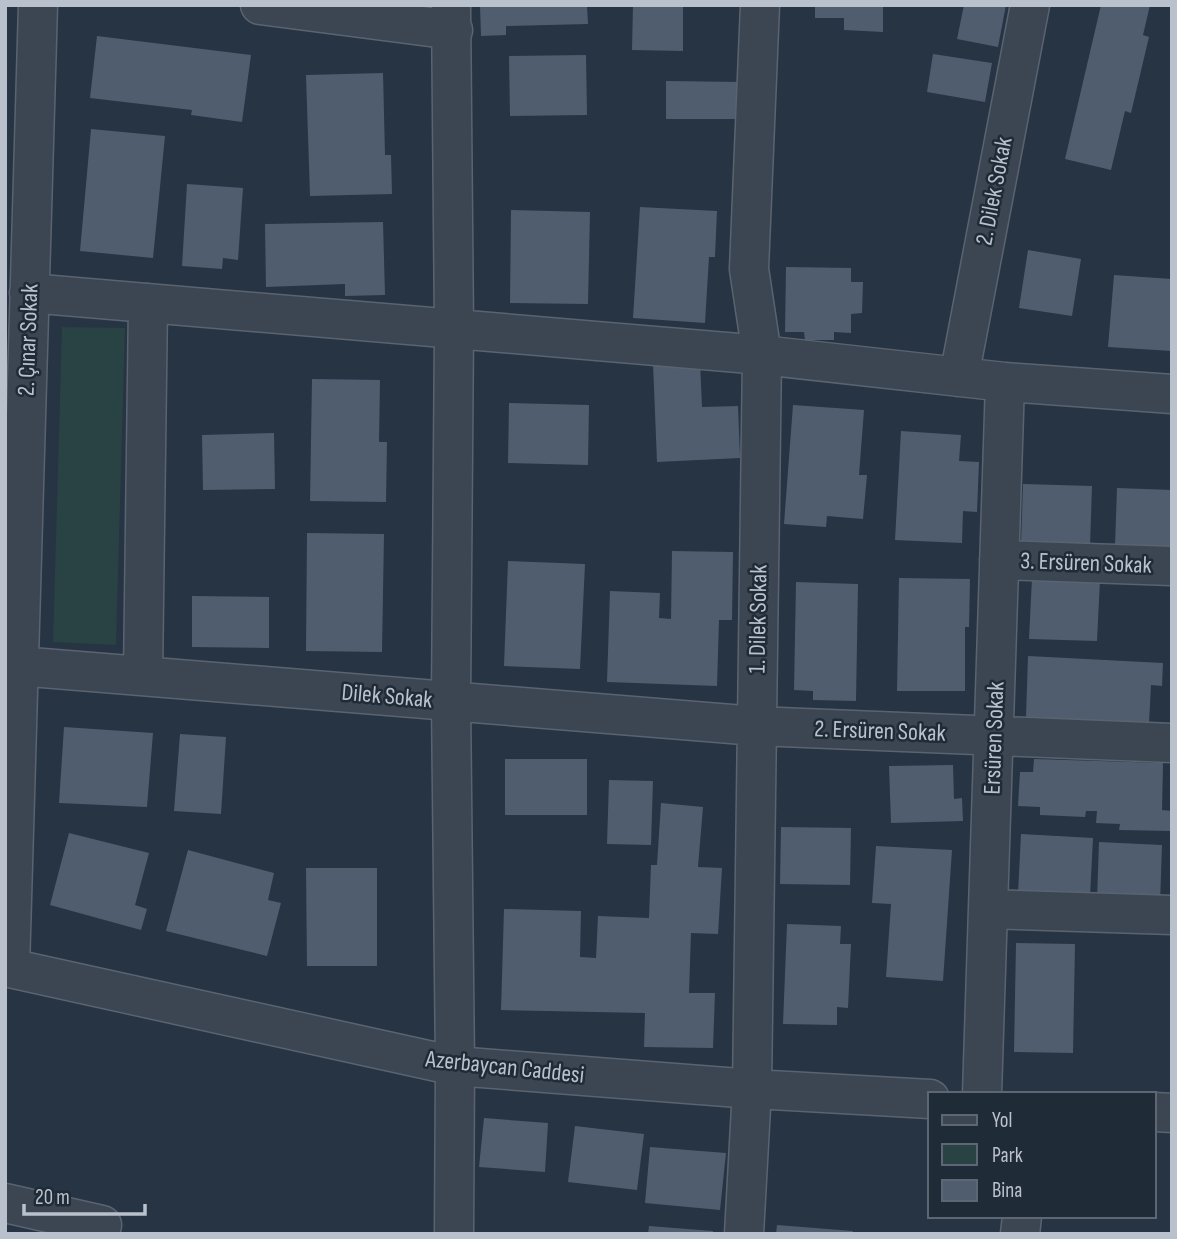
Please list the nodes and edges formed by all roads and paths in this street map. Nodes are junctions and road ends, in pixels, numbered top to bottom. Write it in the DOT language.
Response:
graph roads {
  1 [pos="38,5"];
  2 [pos="260,5"];
  3 [pos="760,5"];
  4 [pos="1030,5"];
  5 [pos="452,18"];
  6 [pos="29,293"];
  7 [pos="148,303"];
  8 [pos="454,329"];
  9 [pos="762,355"];
  10 [pos="960,377"];
  11 [pos="1005,382"];
  12 [pos="1172,394"];
  13 [pos="999,560"];
  14 [pos="1172,566"];
  15 [pos="18,666"];
  16 [pos="143,676"];
  17 [pos="451,701"];
  18 [pos="756,726"];
  19 [pos="994,736"];
  20 [pos="1172,743"];
  21 [pos="988,909"];
  22 [pos="1172,915"];
  23 [pos="8,967"];
  24 [pos="455,1066"];
  25 [pos="752,1088"];
  26 [pos="982,1092"];
  27 [pos="928,1099"];
  28 [pos="5,1203"];
  29 [pos="99,1234"];
  30 [pos="454,1234"];
  31 [pos="744,1234"];
  1 -- 6 [label="street, 2. Çınar Sokak"];
  2 -- 5 [label="street"];
  3 -- 9 [label="street, 1. Dilek Sokak"];
  4 -- 10 [label="street, 2. Dilek Sokak"];
  5 -- 8 [label="street"];
  6 -- 7 [label="street"];
  6 -- 15 [label="street, 2. Çınar Sokak"];
  7 -- 8 [label="street"];
  7 -- 16 [label="street"];
  8 -- 9 [label="street"];
  8 -- 17 [label="street"];
  9 -- 10 [label="street"];
  9 -- 18 [label="street, 1. Dilek Sokak"];
  10 -- 11 [label="street"];
  11 -- 12 [label="street"];
  11 -- 13 [label="street, Ersüren Sokak"];
  13 -- 14 [label="street, 3. Ersüren Sokak"];
  13 -- 19 [label="street, Ersüren Sokak"];
  15 -- 16 [label="street, Dilek Sokak"];
  15 -- 23 [label="street, 2. Çınar Sokak"];
  16 -- 17 [label="street, Dilek Sokak"];
  17 -- 18 [label="street, Dilek Sokak"];
  17 -- 24 [label="street"];
  18 -- 19 [label="street, 2. Ersüren Sokak"];
  18 -- 25 [label="street, 1. Dilek Sokak"];
  19 -- 20 [label="street, 2. Ersüren Sokak"];
  19 -- 21 [label="street, Ersüren Sokak"];
  21 -- 22 [label="street"];
  21 -- 26 [label="street, Ersüren Sokak"];
  23 -- 24 [label="street, Azerbaycan Caddesi"];
  24 -- 25 [label="street, Azerbaycan Caddesi"];
  24 -- 30 [label="street"];
  25 -- 27 [label="street, Azerbaycan Caddesi"];
  25 -- 31 [label="street, 1. Dilek Sokak"];
  28 -- 29 [label="street"];
}
